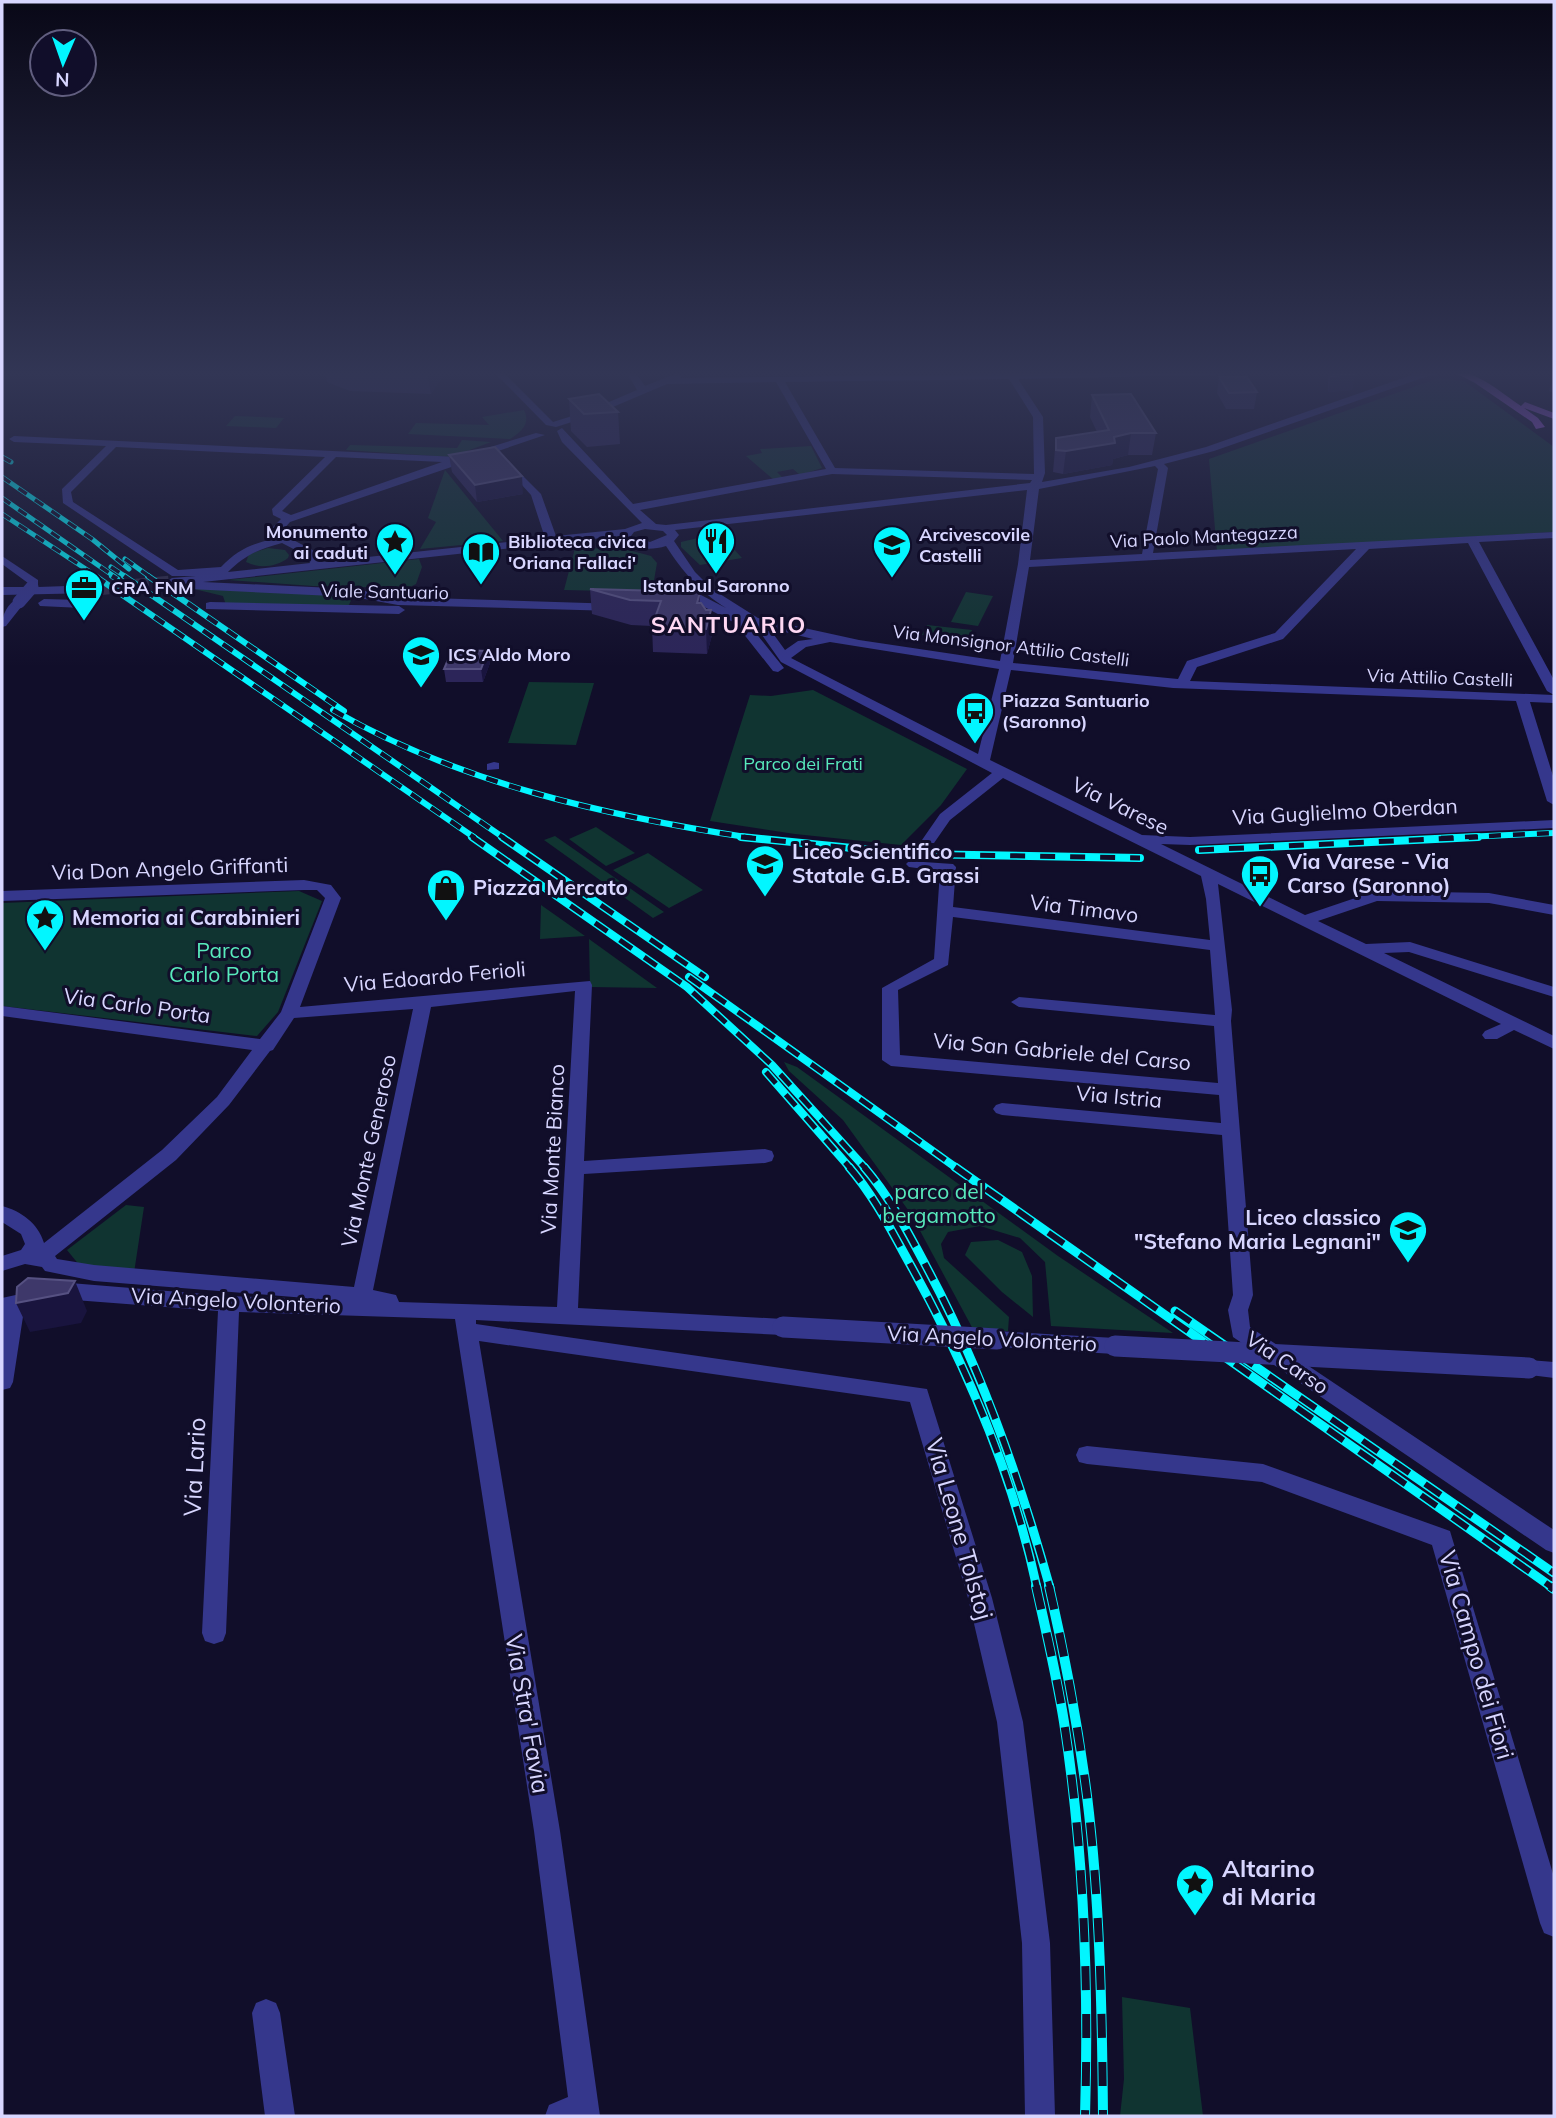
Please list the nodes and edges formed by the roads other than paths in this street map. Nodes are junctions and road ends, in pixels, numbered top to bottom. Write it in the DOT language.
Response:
graph roads {
  1 [pos="88,470"];
  2 [pos="318,470"];
  3 [pos="430,470"];
  4 [pos="514,470"];
  5 [pos="586,470"];
  6 [pos="595,470"];
  7 [pos="1037,470"];
  8 [pos="1111,470"];
  9 [pos="1163,470"];
  10 [pos="832,471"];
  11 [pos="1037,481"];
  12 [pos="631,508"];
  13 [pos="289,518"];
  14 [pos="652,526"];
  15 [pos="630,530"];
  16 [pos="1554,535"];
  17 [pos="668,536"];
  18 [pos="281,540"];
  19 [pos="1472,540"];
  20 [pos="555,541"];
  21 [pos="639,545"];
  22 [pos="295,546"];
  23 [pos="1365,546"];
  24 [pos="1147,557"];
  25 [pos="2,559"];
  26 [pos="1024,564"];
  27 [pos="317,566"];
  28 [pos="283,570"];
  29 [pos="2,573"];
  30 [pos="691,574"];
  31 [pos="174,578"];
  32 [pos="189,585"];
  33 [pos="32,587"];
  34 [pos="96,589"];
  35 [pos="2,592"];
  36 [pos="435,592"];
  37 [pos="708,592"];
  38 [pos="602,594"];
  39 [pos="619,594"];
  40 [pos="2,602"];
  41 [pos="19,602"];
  42 [pos="82,604"];
  43 [pos="210,606"];
  44 [pos="594,606"];
  45 [pos="623,607"];
  46 [pos="687,610"];
  47 [pos="727,612"];
  48 [pos="755,620"];
  49 [pos="2,622"];
  50 [pos="834,640"];
  51 [pos="781,662"];
  52 [pos="1006,666"];
  53 [pos="1178,683"];
  54 [pos="836,687"];
  55 [pos="1325,691"];
  56 [pos="1554,691"];
  57 [pos="820,696"];
  58 [pos="1521,698"];
  59 [pos="1554,699"];
  60 [pos="983,762"];
  61 [pos="1002,772"];
  62 [pos="1554,801"];
  63 [pos="1554,824"];
  64 [pos="1137,838"];
  65 [pos="929,840"];
  66 [pos="914,864"];
  67 [pos="1209,874"];
  68 [pos="1248,893"];
  69 [pos="2,896"];
  70 [pos="1214,900"];
  71 [pos="1554,910"];
  72 [pos="946,911"];
  73 [pos="1305,920"];
  74 [pos="1218,946"];
  75 [pos="1364,949"];
  76 [pos="584,985"];
  77 [pos="1554,992"];
  78 [pos="1019,1002"];
  79 [pos="423,1003"];
  80 [pos="2,1011"];
  81 [pos="289,1013"];
  82 [pos="1222,1021"];
  83 [pos="1554,1043"];
  84 [pos="267,1046"];
  85 [pos="1228,1090"];
  86 [pos="1002,1109"];
  87 [pos="1232,1130"];
  88 [pos="765,1156"];
  89 [pos="574,1168"];
  90 [pos="2,1213"];
  91 [pos="39,1260"];
  92 [pos="2,1264"];
  93 [pos="41,1294"];
  94 [pos="361,1301"];
  95 [pos="229,1304"];
  96 [pos="9,1306"];
  97 [pos="567,1315"];
  98 [pos="466,1321"];
  99 [pos="1554,1370"];
  100 [pos="2,1382"];
  101 [pos="1087,1455"];
  102 [pos="1554,1543"];
  103 [pos="214,1633"];
  104 [pos="1554,1923"];
  105 [pos="266,2013"];
  106 [pos="576,2113"];
  107 [pos="280,2116"];
  108 [pos="1040,2116"];
  1 -- 31 [label="street"];
  2 -- 13 [label="street"];
  3 -- 13 [label="street"];
  4 -- 20 [label="street"];
  5 -- 15 [label="street"];
  6 -- 12 [label="street"];
  7 -- 11 [label="street"];
  8 -- 11 [label="street"];
  9 -- 24 [label="street"];
  10 -- 11 [label="street"];
  10 -- 12 [label="street"];
  11 -- 17 [label="street"];
  11 -- 26 [label="street"];
  12 -- 14 [label="street"];
  13 -- 18 [label="street"];
  14 -- 15 [label="street"];
  14 -- 17 [label="street"];
  15 -- 20 [label="street"];
  15 -- 21 [label="street"];
  16 -- 19 [label="street, Via Paolo Mantegazza"];
  17 -- 21 [label="street"];
  17 -- 30 [label="street, Via Varese"];
  18 -- 22 [label="street"];
  18 -- 31 [label="street"];
  19 -- 23 [label="street, Via Paolo Mantegazza"];
  19 -- 56 [label="street"];
  20 -- 21 [label="street"];
  20 -- 27 [label="street"];
  21 -- 30 [label="street, Via Varese"];
  22 -- 27 [label="street"];
  22 -- 28 [label="street"];
  23 -- 24 [label="street, Via Paolo Mantegazza"];
  23 -- 53 [label="street"];
  24 -- 26 [label="street, Via Paolo Mantegazza"];
  25 -- 33 [label="street"];
  26 -- 52 [label="street"];
  27 -- 28 [label="street"];
  28 -- 31 [label="street"];
  29 -- 33 [label="street"];
  30 -- 37 [label="street, Via Varese"];
  32 -- 44 [label="street, Viale Santuario"];
  33 -- 41 [label="street, bridge"];
  34 -- 35 [label="street"];
  36 -- 38 [label="street"];
  37 -- 47 [label="street"];
  37 -- 48 [label="street, Via Varese"];
  38 -- 39 [label="street"];
  38 -- 44 [label="street"];
  40 -- 41 [label="street"];
  41 -- 42 [label="street"];
  41 -- 49 [label="street"];
  43 -- 44 [label="street, Viale Santuario"];
  44 -- 45 [label="street"];
  46 -- 47 [label="street"];
  47 -- 51 [label="street"];
  48 -- 50 [label="street, Via Monsignor Attilio Castelli"];
  48 -- 51 [label="street, Via Varese"];
  50 -- 51 [label="street, Via Monsignor Attilio Castelli"];
  50 -- 52 [label="street, Via Monsignor Attilio Castelli"];
  51 -- 54 [label="street, Via Varese"];
  52 -- 53 [label="street, Via Monsignor Attilio Castelli"];
  52 -- 60 [label="street"];
  53 -- 55 [label="street, Via Monsignor Attilio Castelli"];
  54 -- 57 [label="street"];
  54 -- 60 [label="street, Via Varese"];
  55 -- 58 [label="street, Via Attilio Castelli"];
  58 -- 59 [label="street, Via Attilio Castelli"];
  58 -- 62 [label="street"];
  60 -- 61 [label="street, Via Varese"];
  61 -- 64 [label="street, Via Varese"];
  61 -- 65 [label="street"];
  63 -- 64 [label="street, Via Guglielmo Oberdan"];
  64 -- 67 [label="street, Via Varese"];
  66 -- 72 [label="street"];
  67 -- 68 [label="street, Via Varese"];
  67 -- 70 [label="street, Via Carso"];
  68 -- 70 [label="street"];
  68 -- 73 [label="street, Via Varese"];
  69 -- 81 [label="street, Via Don Angelo Griffanti"];
  70 -- 74 [label="street, Via Carso"];
  71 -- 73 [label="street"];
  72 -- 74 [label="street, Via Timavo"];
  72 -- 85 [label="street, Via San Gabriele del Carso"];
  73 -- 75 [label="street, Via Varese"];
  74 -- 82 [label="street, Via Carso"];
  75 -- 77 [label="street"];
  75 -- 83 [label="street, Via Varese"];
  76 -- 79 [label="street, Via Edoardo Ferioli"];
  76 -- 89 [label="street, Via Monte Bianco"];
  78 -- 82 [label="street"];
  79 -- 81 [label="street, Via Edoardo Ferioli"];
  79 -- 94 [label="street, Via Monte Generoso"];
  80 -- 84 [label="street, Via Carlo Porta"];
  81 -- 84 [label="street"];
  82 -- 85 [label="street, Via Carso"];
  84 -- 91 [label="street"];
  85 -- 87 [label="street, Via Carso"];
  86 -- 87 [label="street, Via Istria"];
  87 -- 102 [label="street, Via Carso"];
  88 -- 89 [label="street"];
  89 -- 97 [label="street, Via Monte Bianco"];
  90 -- 91 [label="street"];
  91 -- 92 [label="street"];
  91 -- 93 [label="street"];
  91 -- 94 [label="street, Via Angelo Volonterio"];
  93 -- 95 [label="street, Via Angelo Volonterio"];
  93 -- 96 [label="street"];
  94 -- 95 [label="street, Via Angelo Volonterio"];
  94 -- 98 [label="street, Via Angelo Volonterio"];
  95 -- 103 [label="street, Via Lario"];
  96 -- 100 [label="street"];
  97 -- 98 [label="street, Via Angelo Volonterio"];
  97 -- 99 [label="street, Via Angelo Volonterio, bridge"];
  98 -- 106 [label="street, Via Stra' Favia"];
  98 -- 108 [label="street, Via Leone Tolstoj"];
  101 -- 104 [label="street, Via Campo dei Fiori"];
  105 -- 107 [label="street"];
}
